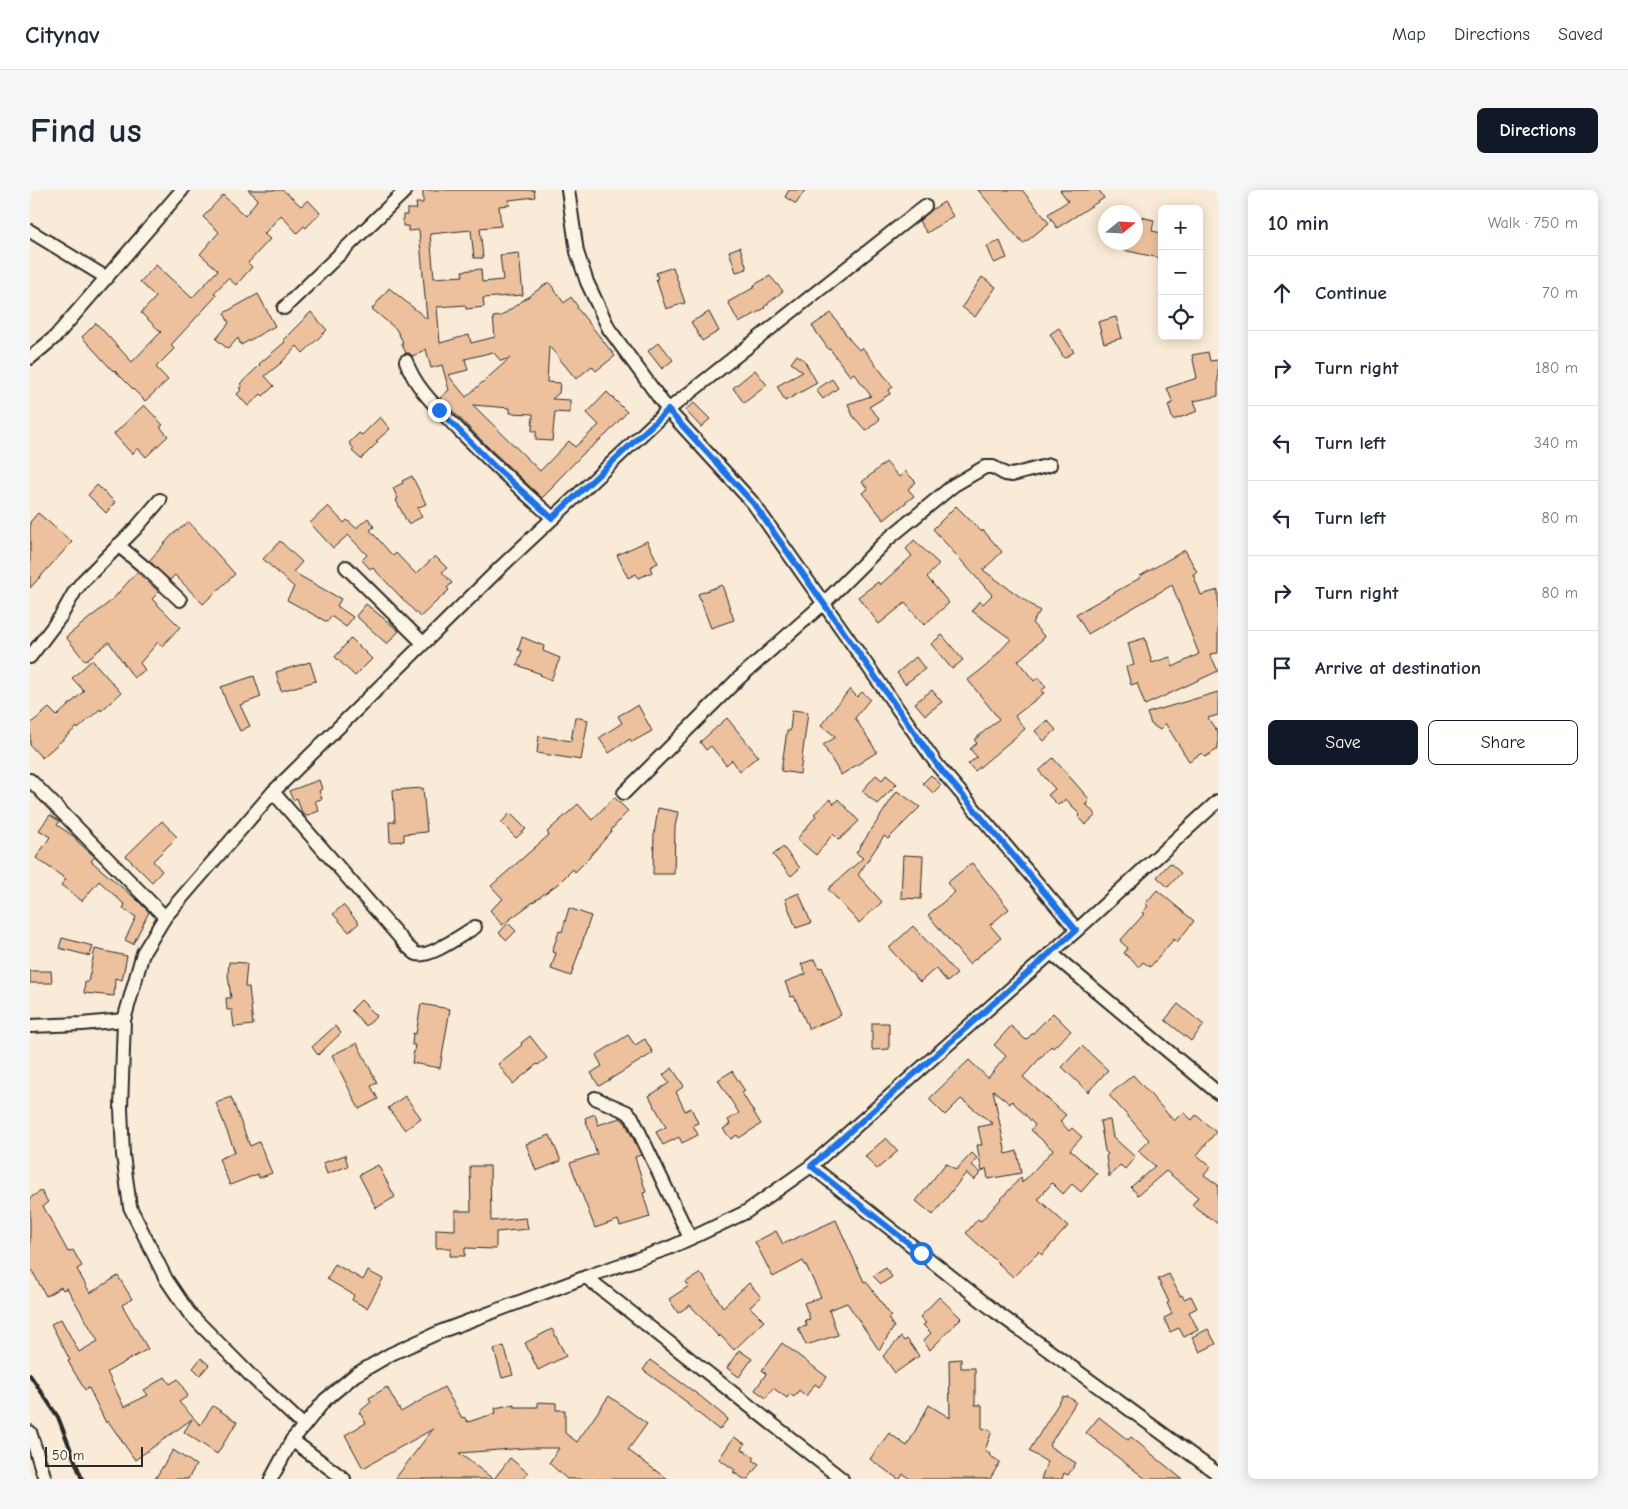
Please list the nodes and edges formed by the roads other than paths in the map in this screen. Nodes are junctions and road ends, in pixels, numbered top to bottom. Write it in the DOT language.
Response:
graph roads {
  1 [pos="182,190"];
  2 [pos="406,190"];
  3 [pos="568,190"];
  4 [pos="926,206"];
  5 [pos="30,231"];
  6 [pos="107,278"];
  7 [pos="284,308"];
  8 [pos="30,358"];
  9 [pos="406,361"];
  10 [pos="668,410"];
  11 [pos="1050,465"];
  12 [pos="160,500"];
  13 [pos="552,518"];
  14 [pos="118,545"];
  15 [pos="346,567"];
  16 [pos="180,600"];
  17 [pos="824,603"];
  18 [pos="423,643"];
  19 [pos="30,657"];
  20 [pos="30,780"];
  21 [pos="273,792"];
  22 [pos="624,793"];
  23 [pos="1218,801"];
  24 [pos="165,917"];
  25 [pos="475,926"];
  26 [pos="1076,930"];
  27 [pos="1051,953"];
  28 [pos="124,1020"];
  29 [pos="30,1026"];
  30 [pos="1218,1093"];
  31 [pos="596,1098"];
  32 [pos="811,1166"];
  33 [pos="690,1238"];
  34 [pos="586,1276"];
  35 [pos="304,1426"];
  36 [pos="30,1432"];
  37 [pos="292,1440"];
  38 [pos="1218,1474"];
  39 [pos="45,1479"];
  40 [pos="271,1479"];
  41 [pos="344,1479"];
  42 [pos="842,1479"];
  1 -- 6 [label="street"];
  2 -- 7 [label="street"];
  3 -- 10 [label="street"];
  4 -- 10 [label="street"];
  5 -- 6 [label="street"];
  6 -- 8 [label="street"];
  9 -- 13 [label="street"];
  10 -- 13 [label="street"];
  10 -- 17 [label="street"];
  11 -- 17 [label="street"];
  12 -- 14 [label="street"];
  13 -- 18 [label="street"];
  14 -- 16 [label="street"];
  14 -- 19 [label="street"];
  15 -- 18 [label="street"];
  17 -- 22 [label="street"];
  17 -- 26 [label="street"];
  18 -- 21 [label="street"];
  20 -- 24 [label="street"];
  21 -- 24 [label="street"];
  21 -- 25 [label="street"];
  23 -- 26 [label="street"];
  24 -- 28 [label="street"];
  26 -- 27 [label="street"];
  27 -- 30 [label="street"];
  27 -- 32 [label="street"];
  28 -- 29 [label="street"];
  28 -- 35 [label="street"];
  31 -- 33 [label="street"];
  32 -- 33 [label="street"];
  32 -- 38 [label="street"];
  33 -- 34 [label="street"];
  34 -- 35 [label="street"];
  34 -- 42 [label="street"];
  35 -- 37 [label="street"];
  36 -- 39 [label="street"];
  37 -- 40 [label="street"];
  37 -- 41 [label="street"];
}
